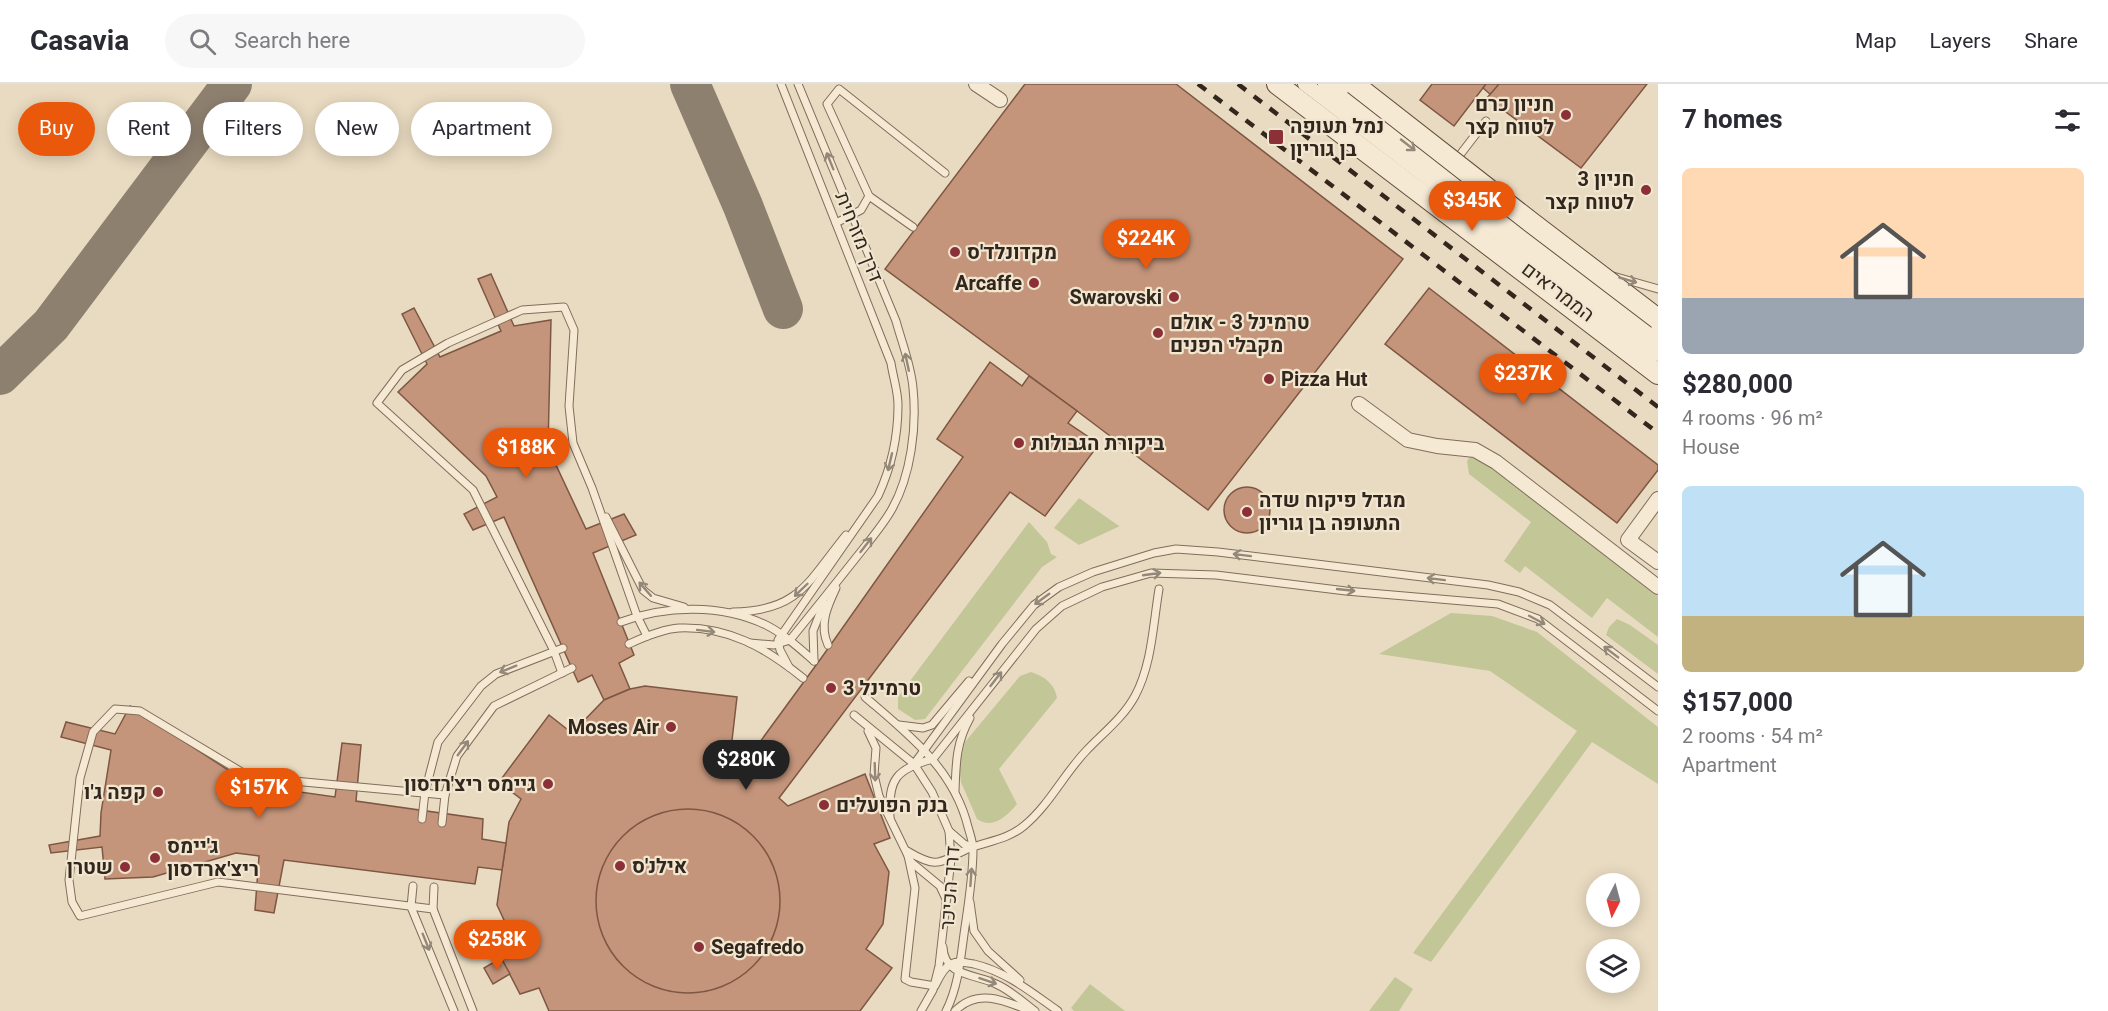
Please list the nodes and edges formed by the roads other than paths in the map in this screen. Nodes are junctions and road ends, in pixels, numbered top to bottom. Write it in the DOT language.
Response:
graph roads {
  1 [pos="781,84"];
  2 [pos="798,84"];
  3 [pos="976,84"];
  4 [pos="1277,84"];
  5 [pos="1288,84"];
  6 [pos="1305,84"];
  7 [pos="1328,84"];
  8 [pos="1354,84"];
  9 [pos="1000,100"];
  10 [pos="1486,121"];
  11 [pos="945,173"];
  12 [pos="1446,174"];
  13 [pos="869,196"];
  14 [pos="852,216"];
  15 [pos="836,223"];
  16 [pos="913,227"];
  17 [pos="1558,261"];
  18 [pos="1658,289"];
  19 [pos="1658,319"];
  20 [pos="1658,339"];
  21 [pos="1658,354"];
  22 [pos="1658,368"];
  23 [pos="1658,374"];
  24 [pos="1359,404"];
  25 [pos="592,489"];
  26 [pos="878,496"];
  27 [pos="1658,499"];
  28 [pos="1658,562"];
  29 [pos="844,573"];
  30 [pos="1658,587"];
  31 [pos="1159,589"];
  32 [pos="698,610"];
  33 [pos="725,612"];
  34 [pos="637,616"];
  35 [pos="621,622"];
  36 [pos="781,634"];
  37 [pos="647,636"];
  38 [pos="790,640"];
  39 [pos="630,644"];
  40 [pos="750,644"];
  41 [pos="1002,644"];
  42 [pos="778,645"];
  43 [pos="828,645"];
  44 [pos="563,648"];
  45 [pos="554,651"];
  46 [pos="789,667"];
  47 [pos="572,668"];
  48 [pos="562,673"];
  49 [pos="802,678"];
  50 [pos="1658,687"];
  51 [pos="866,697"];
  52 [pos="980,700"];
  53 [pos="1658,711"];
  54 [pos="854,715"];
  55 [pos="898,725"];
  56 [pos="865,726"];
  57 [pos="925,749"];
  58 [pos="933,759"];
  59 [pos="914,764"];
  60 [pos="955,791"];
  61 [pos="425,792"];
  62 [pos="445,795"];
  63 [pos="890,817"];
  64 [pos="422,819"];
  65 [pos="442,823"];
  66 [pos="949,831"];
  67 [pos="973,847"];
  68 [pos="907,851"];
  69 [pos="951,859"];
  70 [pos="413,886"];
  71 [pos="434,886"];
  72 [pos="969,897"];
  73 [pos="947,901"];
  74 [pos="411,907"];
  75 [pos="433,909"];
  76 [pos="943,930"];
  77 [pos="959,962"];
  78 [pos="950,964"];
  79 [pos="957,972"];
  80 [pos="934,986"];
  81 [pos="1028,988"];
  82 [pos="454,1011"];
  83 [pos="473,1011"];
  84 [pos="921,1011"];
  85 [pos="946,1011"];
  86 [pos="955,1011"];
  87 [pos="1033,1011"];
  88 [pos="1058,1011"];
  1 -- 15 [label="lane, דרך מזרחית"];
  14 -- 2 [label="lane, one-way"];
  3 -- 9 [label="street"];
  4 -- 23 [label="street"];
  5 -- 22 [label="street, הממריאים"];
  6 -- 21 [label="street"];
  7 -- 12 [label="street, one-way"];
  8 -- 19 [label="street, הממריאים, bridge"];
  10 -- 12 [label="lane"];
  11 -- 13 [label="lane"];
  12 -- 17 [label="street"];
  13 -- 14 [label="lane"];
  13 -- 16 [label="lane"];
  14 -- 15 [label="lane"];
  29 -- 14 [label="lane, one-way"];
  15 -- 26 [label="lane, דרך מזרחית, one-way"];
  17 -- 18 [label="lane, one-way"];
  17 -- 20 [label="street"];
  24 -- 30 [label="street"];
  32 -- 25 [label="lane, one-way"];
  25 -- 34 [label="lane"];
  25 -- 45 [label="lane"];
  26 -- 33 [label="lane, one-way"];
  26 -- 36 [label="lane"];
  27 -- 28 [label="street"];
  29 -- 38 [label="lane"];
  29 -- 38 [label="lane"];
  29 -- 43 [label="lane"];
  31 -- 67 [label="lane"];
  32 -- 33 [label="lane"];
  32 -- 34 [label="lane"];
  33 -- 36 [label="lane"];
  34 -- 35 [label="lane"];
  34 -- 37 [label="lane"];
  36 -- 38 [label="lane"];
  36 -- 42 [label="lane"];
  37 -- 39 [label="lane"];
  37 -- 40 [label="lane, one-way"];
  38 -- 42 [label="lane"];
  40 -- 42 [label="lane"];
  40 -- 46 [label="lane"];
  50 -- 41 [label="lane, one-way"];
  41 -- 55 [label="lane"];
  41 -- 57 [label="lane"];
  42 -- 46 [label="lane"];
  44 -- 45 [label="lane"];
  45 -- 48 [label="lane"];
  45 -- 61 [label="lane, one-way"];
  46 -- 49 [label="lane"];
  47 -- 48 [label="lane"];
  62 -- 48 [label="lane, one-way"];
  51 -- 55 [label="lane, דרך הכיכר"];
  52 -- 53 [label="lane, one-way"];
  52 -- 58 [label="lane"];
  52 -- 60 [label="lane"];
  54 -- 56 [label="lane, דרך הכיכר"];
  55 -- 57 [label="lane, דרך הכיכר"];
  56 -- 59 [label="lane, דרך הכיכר"];
  56 -- 63 [label="lane, one-way"];
  57 -- 58 [label="lane, דרך הכיכר"];
  57 -- 59 [label="lane"];
  58 -- 59 [label="lane"];
  58 -- 60 [label="lane, דרך הכיכר"];
  59 -- 63 [label="lane"];
  59 -- 66 [label="lane, דרך הכיכר"];
  60 -- 67 [label="lane, דרך הכיכר"];
  61 -- 62 [label="lane"];
  61 -- 64 [label="lane"];
  61 -- 74 [label="lane"];
  62 -- 65 [label="lane"];
  63 -- 68 [label="lane"];
  66 -- 67 [label="lane"];
  66 -- 69 [label="lane, דרך הכיכר"];
  67 -- 69 [label="lane"];
  72 -- 67 [label="lane, דרך הכיכר, one-way"];
  68 -- 69 [label="lane"];
  68 -- 73 [label="lane"];
  68 -- 80 [label="lane"];
  69 -- 73 [label="lane, דרך הכיכר"];
  70 -- 74 [label="lane"];
  71 -- 75 [label="lane"];
  72 -- 77 [label="lane, דרך הכיכר"];
  72 -- 81 [label="lane"];
  73 -- 76 [label="lane, דרך הכיכר"];
  74 -- 75 [label="lane"];
  74 -- 82 [label="lane, one-way"];
  75 -- 83 [label="lane"];
  76 -- 78 [label="lane"];
  76 -- 80 [label="lane, דרך הכיכר"];
  77 -- 78 [label="lane"];
  77 -- 79 [label="lane, דרך הכיכר"];
  77 -- 81 [label="lane"];
  78 -- 79 [label="lane"];
  78 -- 80 [label="lane"];
  79 -- 85 [label="lane, דרך הכיכר"];
  79 -- 87 [label="lane, one-way"];
  80 -- 84 [label="lane, דרך הכיכר"];
  81 -- 88 [label="lane"];
  86 -- 87 [label="lane"];
}
